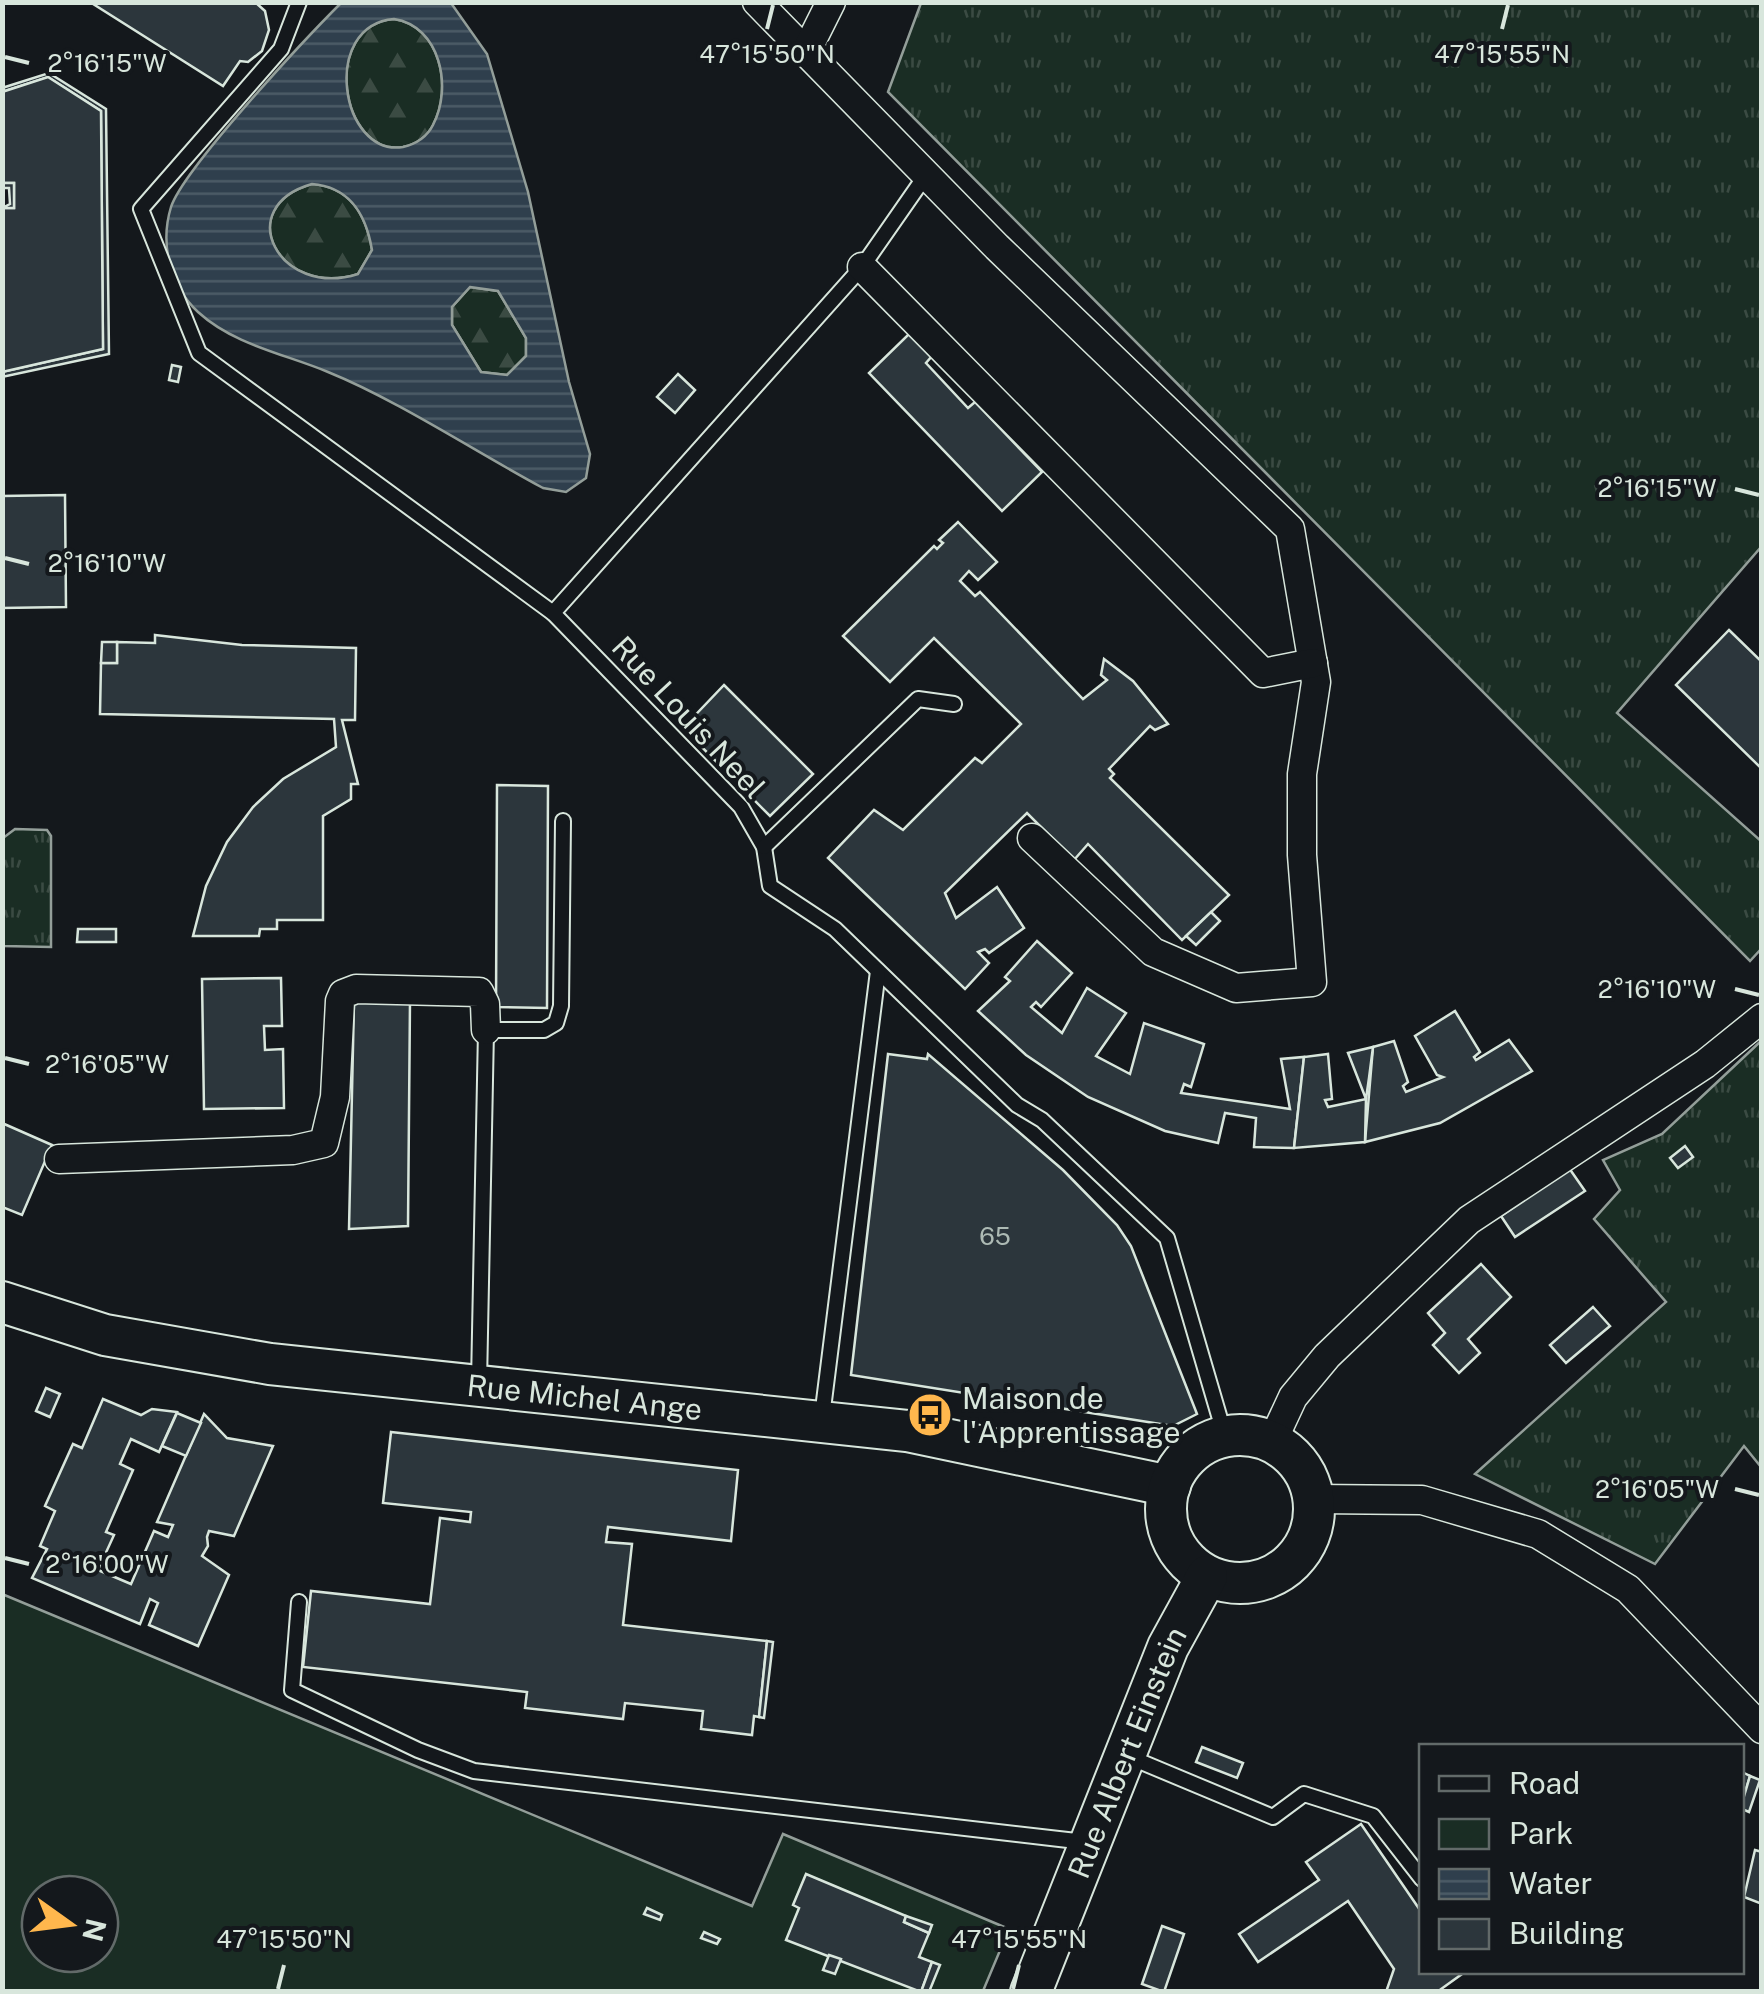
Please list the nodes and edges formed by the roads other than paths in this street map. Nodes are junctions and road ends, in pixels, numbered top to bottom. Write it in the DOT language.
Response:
graph roads {
  1 [pos="299,2"];
  2 [pos="757,2"];
  3 [pos="831,2"];
  4 [pos="806,52"];
  5 [pos="926,175"];
  6 [pos="862,267"];
  7 [pos="553,613"];
  8 [pos="1313,663"];
  9 [pos="954,704"];
  10 [pos="563,821"];
  11 [pos="1032,838"];
  12 [pos="764,847"];
  13 [pos="878,971"];
  14 [pos="1762,1018"];
  15 [pos="486,1030"];
  16 [pos="59,1159"];
  17 [pos="2,1302"];
  18 [pos="479,1384"];
  19 [pos="821,1422"];
  20 [pos="1226,1436"];
  21 [pos="1272,1442"];
  22 [pos="1170,1486"];
  23 [pos="1314,1500"];
  24 [pos="1207,1576"];
  25 [pos="299,1602"];
  26 [pos="1762,1729"];
  27 [pos="1127,1756"];
  28 [pos="1092,1844"];
  29 [pos="1419,1875"];
  30 [pos="1031,1992"];
  1 -- 7 [label="lane, Rue Louis Neel"];
  2 -- 4 [label="street"];
  3 -- 4 [label="street"];
  4 -- 5 [label="street"];
  5 -- 6 [label="lane"];
  5 -- 8 [label="street"];
  6 -- 7 [label="lane"];
  6 -- 8 [label="street"];
  7 -- 12 [label="lane, Rue Louis Neel"];
  8 -- 11 [label="street"];
  9 -- 12 [label="lane"];
  10 -- 15 [label="lane"];
  12 -- 13 [label="lane, Rue Louis Neel"];
  13 -- 19 [label="lane"];
  13 -- 20 [label="lane, Rue Louis Neel"];
  14 -- 21 [label="street"];
  15 -- 16 [label="street"];
  15 -- 18 [label="lane"];
  17 -- 18 [label="street, Rue Michel Ange"];
  18 -- 19 [label="street, Rue Michel Ange"];
  19 -- 22 [label="street, Rue Michel Ange"];
  20 -- 21 [label="street"];
  20 -- 22 [label="street"];
  21 -- 23 [label="street"];
  22 -- 24 [label="street"];
  23 -- 24 [label="street"];
  23 -- 26 [label="street"];
  24 -- 27 [label="street, Rue Albert Einstein"];
  25 -- 28 [label="lane"];
  27 -- 28 [label="street, Rue Albert Einstein"];
  27 -- 29 [label="lane"];
  28 -- 30 [label="street, Rue Albert Einstein"];
}
